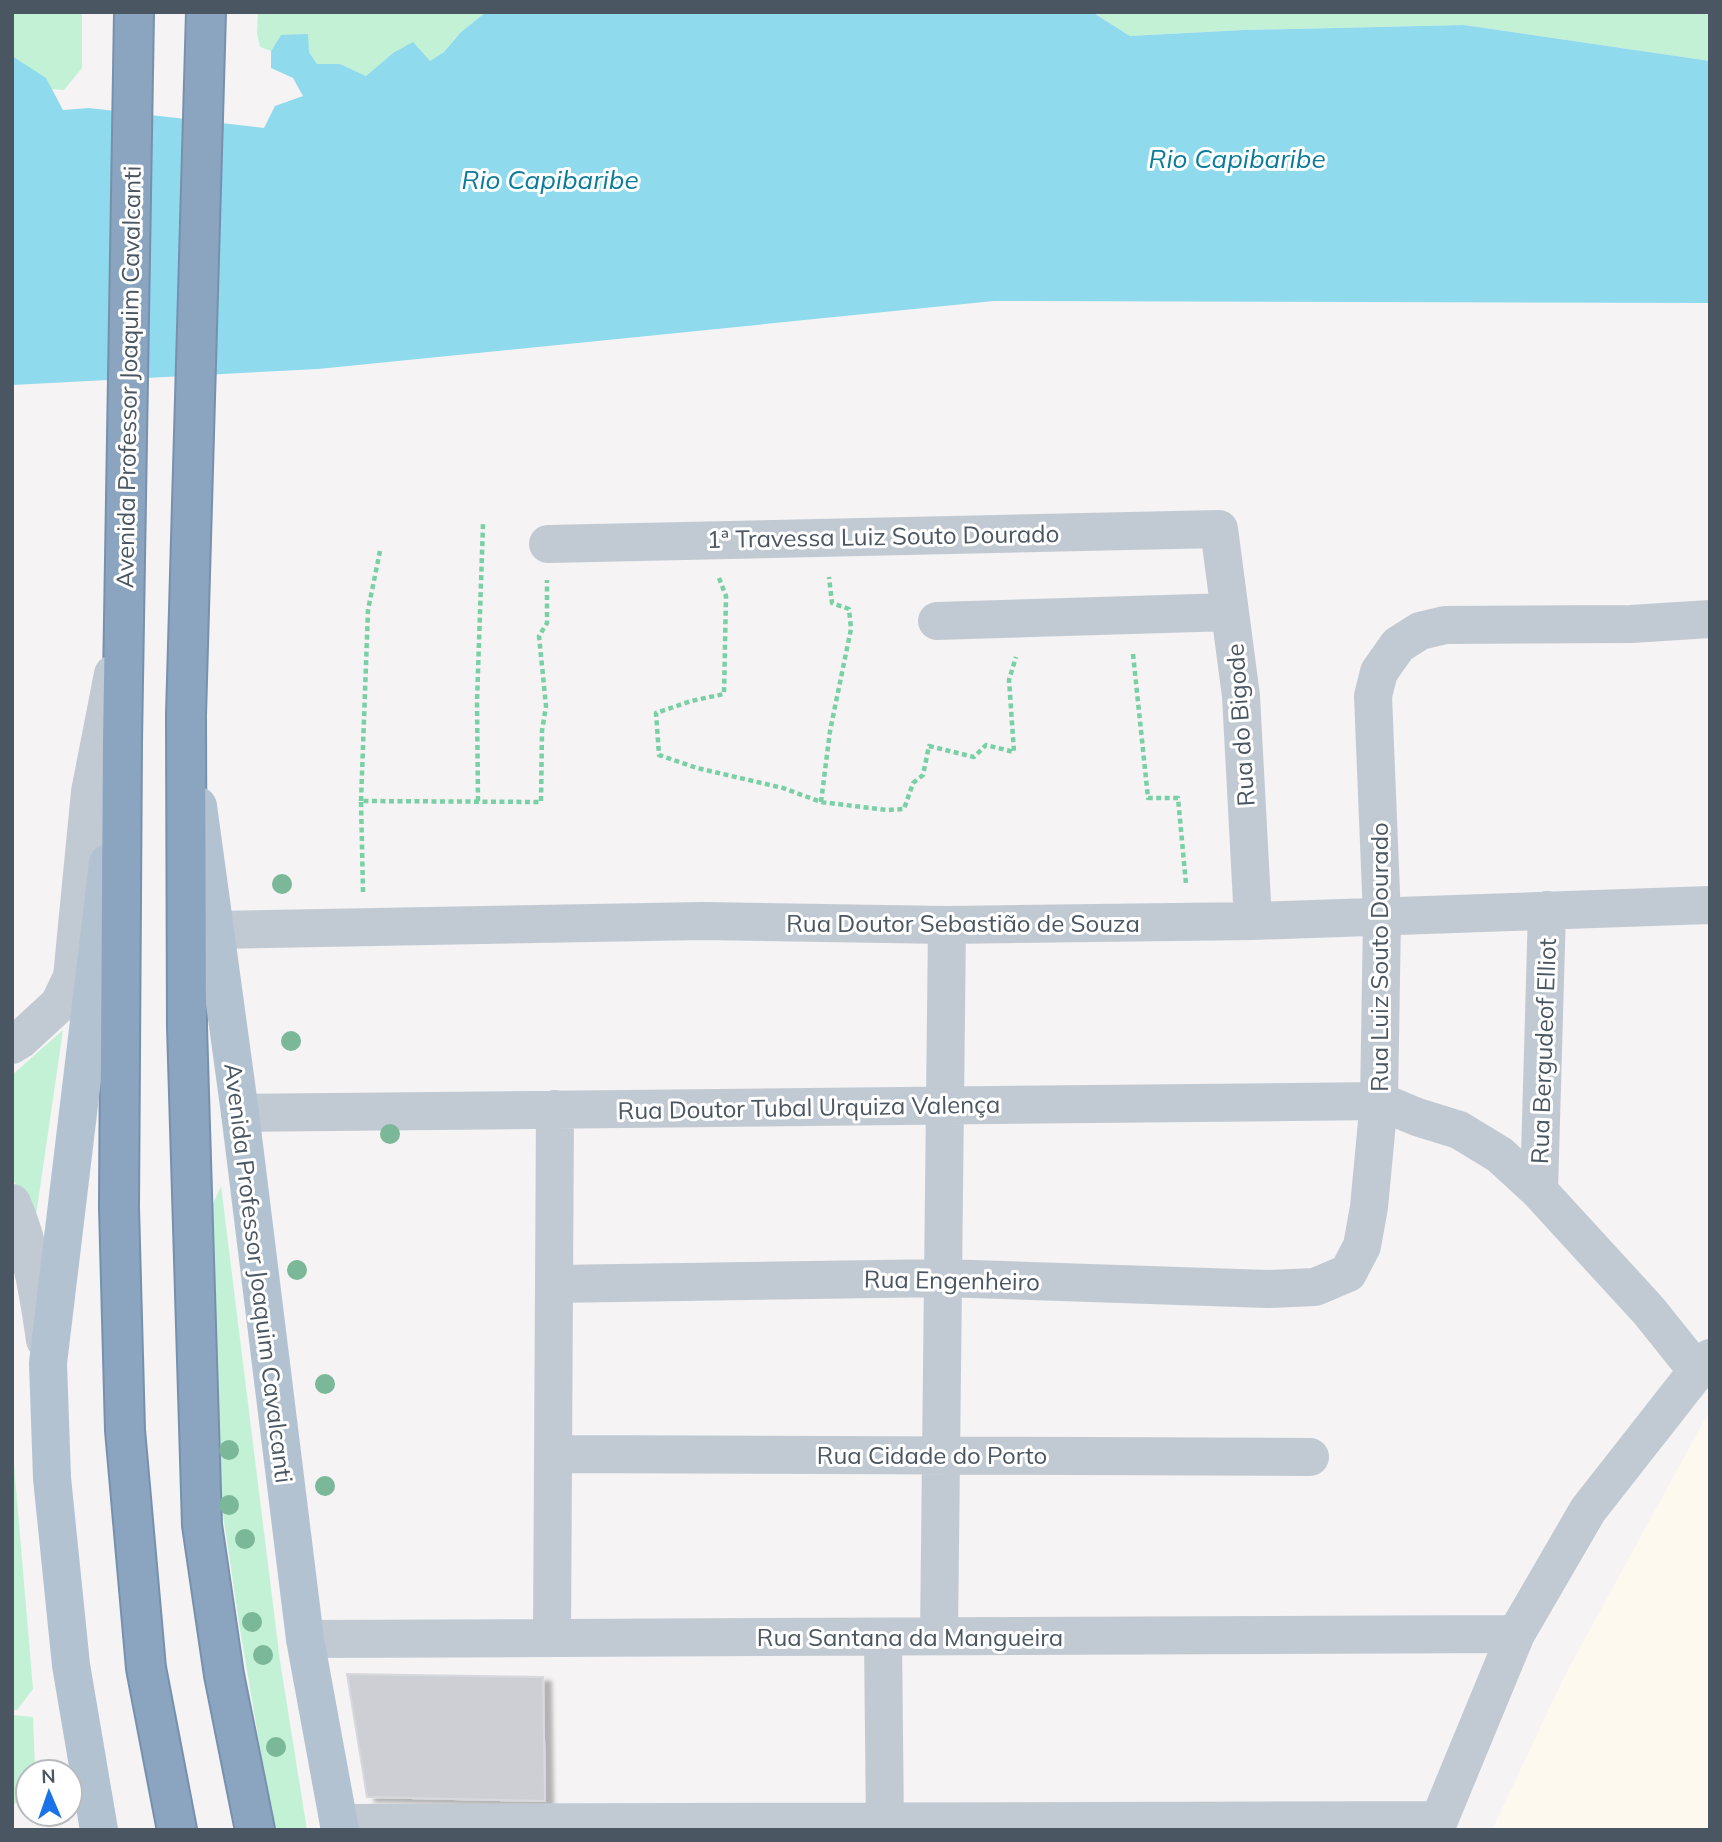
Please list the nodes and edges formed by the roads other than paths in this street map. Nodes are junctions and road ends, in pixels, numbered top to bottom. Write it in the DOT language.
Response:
graph roads {
  1 [pos="134,12"];
  2 [pos="206,12"];
  3 [pos="1219,529"];
  4 [pos="547,561"];
  5 [pos="1230,612"];
  6 [pos="125,614"];
  7 [pos="1710,619"];
  8 [pos="937,621"];
  9 [pos="186,715"];
  10 [pos="122,742"];
  11 [pos="1710,905"];
  12 [pos="1547,910"];
  13 [pos="1382,917"];
  14 [pos="1253,921"];
  15 [pos="947,925"];
  16 [pos="216,930"];
  17 [pos="12,1045"];
  18 [pos="1379,1101"];
  19 [pos="945,1105"];
  20 [pos="555,1109"];
  21 [pos="240,1113"];
  22 [pos="1539,1191"];
  23 [pos="12,1203"];
  24 [pos="1348,1273"];
  25 [pos="943,1278"];
  26 [pos="554,1284"];
  27 [pos="48,1363"];
  28 [pos="1703,1364"];
  29 [pos="553,1454"];
  30 [pos="941,1455"];
  31 [pos="1310,1457"];
  32 [pos="1516,1634"];
  33 [pos="939,1636"];
  34 [pos="883,1637"];
  35 [pos="552,1638"];
  36 [pos="305,1639"];
  37 [pos="1437,1825"];
  38 [pos="885,1826"];
  39 [pos="340,1827"];
  40 [pos="98,1829"];
  41 [pos="177,1830"];
  42 [pos="254,1830"];
  1 -- 6 [label="highway, Avenida Professor Joaquim Cavalcanti"];
  2 -- 9 [label="highway, Avenida Professor Joaquim Cavalcanti"];
  3 -- 4 [label="street, 1ª Travessa Luiz Souto Dourado"];
  3 -- 5 [label="street, Rua do Bigode"];
  5 -- 8 [label="street"];
  5 -- 14 [label="street, Rua do Bigode"];
  6 -- 10 [label="highway, Avenida Professor Joaquim Cavalcanti"];
  6 -- 17 [label="street"];
  7 -- 13 [label="street, Rua Luiz Souto Dourado"];
  9 -- 16 [label="main road, Avenida Professor Joaquim Cavalcanti"];
  9 -- 42 [label="highway, Avenida Professor Joaquim Cavalcanti"];
  10 -- 27 [label="main road, Avenida Professor Joaquim Cavalcanti"];
  10 -- 41 [label="highway, Avenida Professor Joaquim Cavalcanti"];
  11 -- 12 [label="street, Rua Doutor Sebastião de Souza"];
  12 -- 13 [label="street, Rua Doutor Sebastião de Souza"];
  12 -- 22 [label="street, Rua Bergudeof Elliot"];
  13 -- 14 [label="street, Rua Doutor Sebastião de Souza"];
  13 -- 18 [label="street, Rua Luiz Souto Dourado"];
  14 -- 15 [label="street, Rua Doutor Sebastião de Souza"];
  15 -- 16 [label="street, Rua Doutor Sebastião de Souza"];
  15 -- 19 [label="street"];
  16 -- 21 [label="main road, Avenida Professor Joaquim Cavalcanti"];
  18 -- 19 [label="street, Rua Doutor Tubal Urquiza Valença"];
  18 -- 22 [label="street"];
  18 -- 24 [label="street, Rua Luiz Souto Dourado"];
  19 -- 20 [label="street, Rua Doutor Tubal Urquiza Valença"];
  19 -- 25 [label="street"];
  20 -- 21 [label="street, Rua Doutor Tubal Urquiza Valença"];
  20 -- 26 [label="street"];
  21 -- 36 [label="main road, Avenida Professor Joaquim Cavalcanti"];
  22 -- 28 [label="street"];
  23 -- 27 [label="street"];
  24 -- 25 [label="street, Rua Engenheiro"];
  25 -- 26 [label="street, Rua Engenheiro"];
  25 -- 30 [label="street"];
  26 -- 29 [label="street"];
  27 -- 40 [label="main road, Avenida Professor Joaquim Cavalcanti"];
  28 -- 32 [label="street"];
  29 -- 30 [label="street, Rua Cidade do Porto"];
  29 -- 35 [label="street"];
  30 -- 31 [label="street, Rua Cidade do Porto"];
  30 -- 33 [label="street"];
  32 -- 33 [label="street, Rua Santana da Mangueira"];
  32 -- 37 [label="street"];
  33 -- 34 [label="street, Rua Santana da Mangueira"];
  34 -- 35 [label="street, Rua Santana da Mangueira"];
  34 -- 38 [label="street"];
  35 -- 36 [label="street, Rua Santana da Mangueira"];
  36 -- 39 [label="main road, Avenida Professor Joaquim Cavalcanti"];
  37 -- 38 [label="street"];
  38 -- 39 [label="street"];
}
